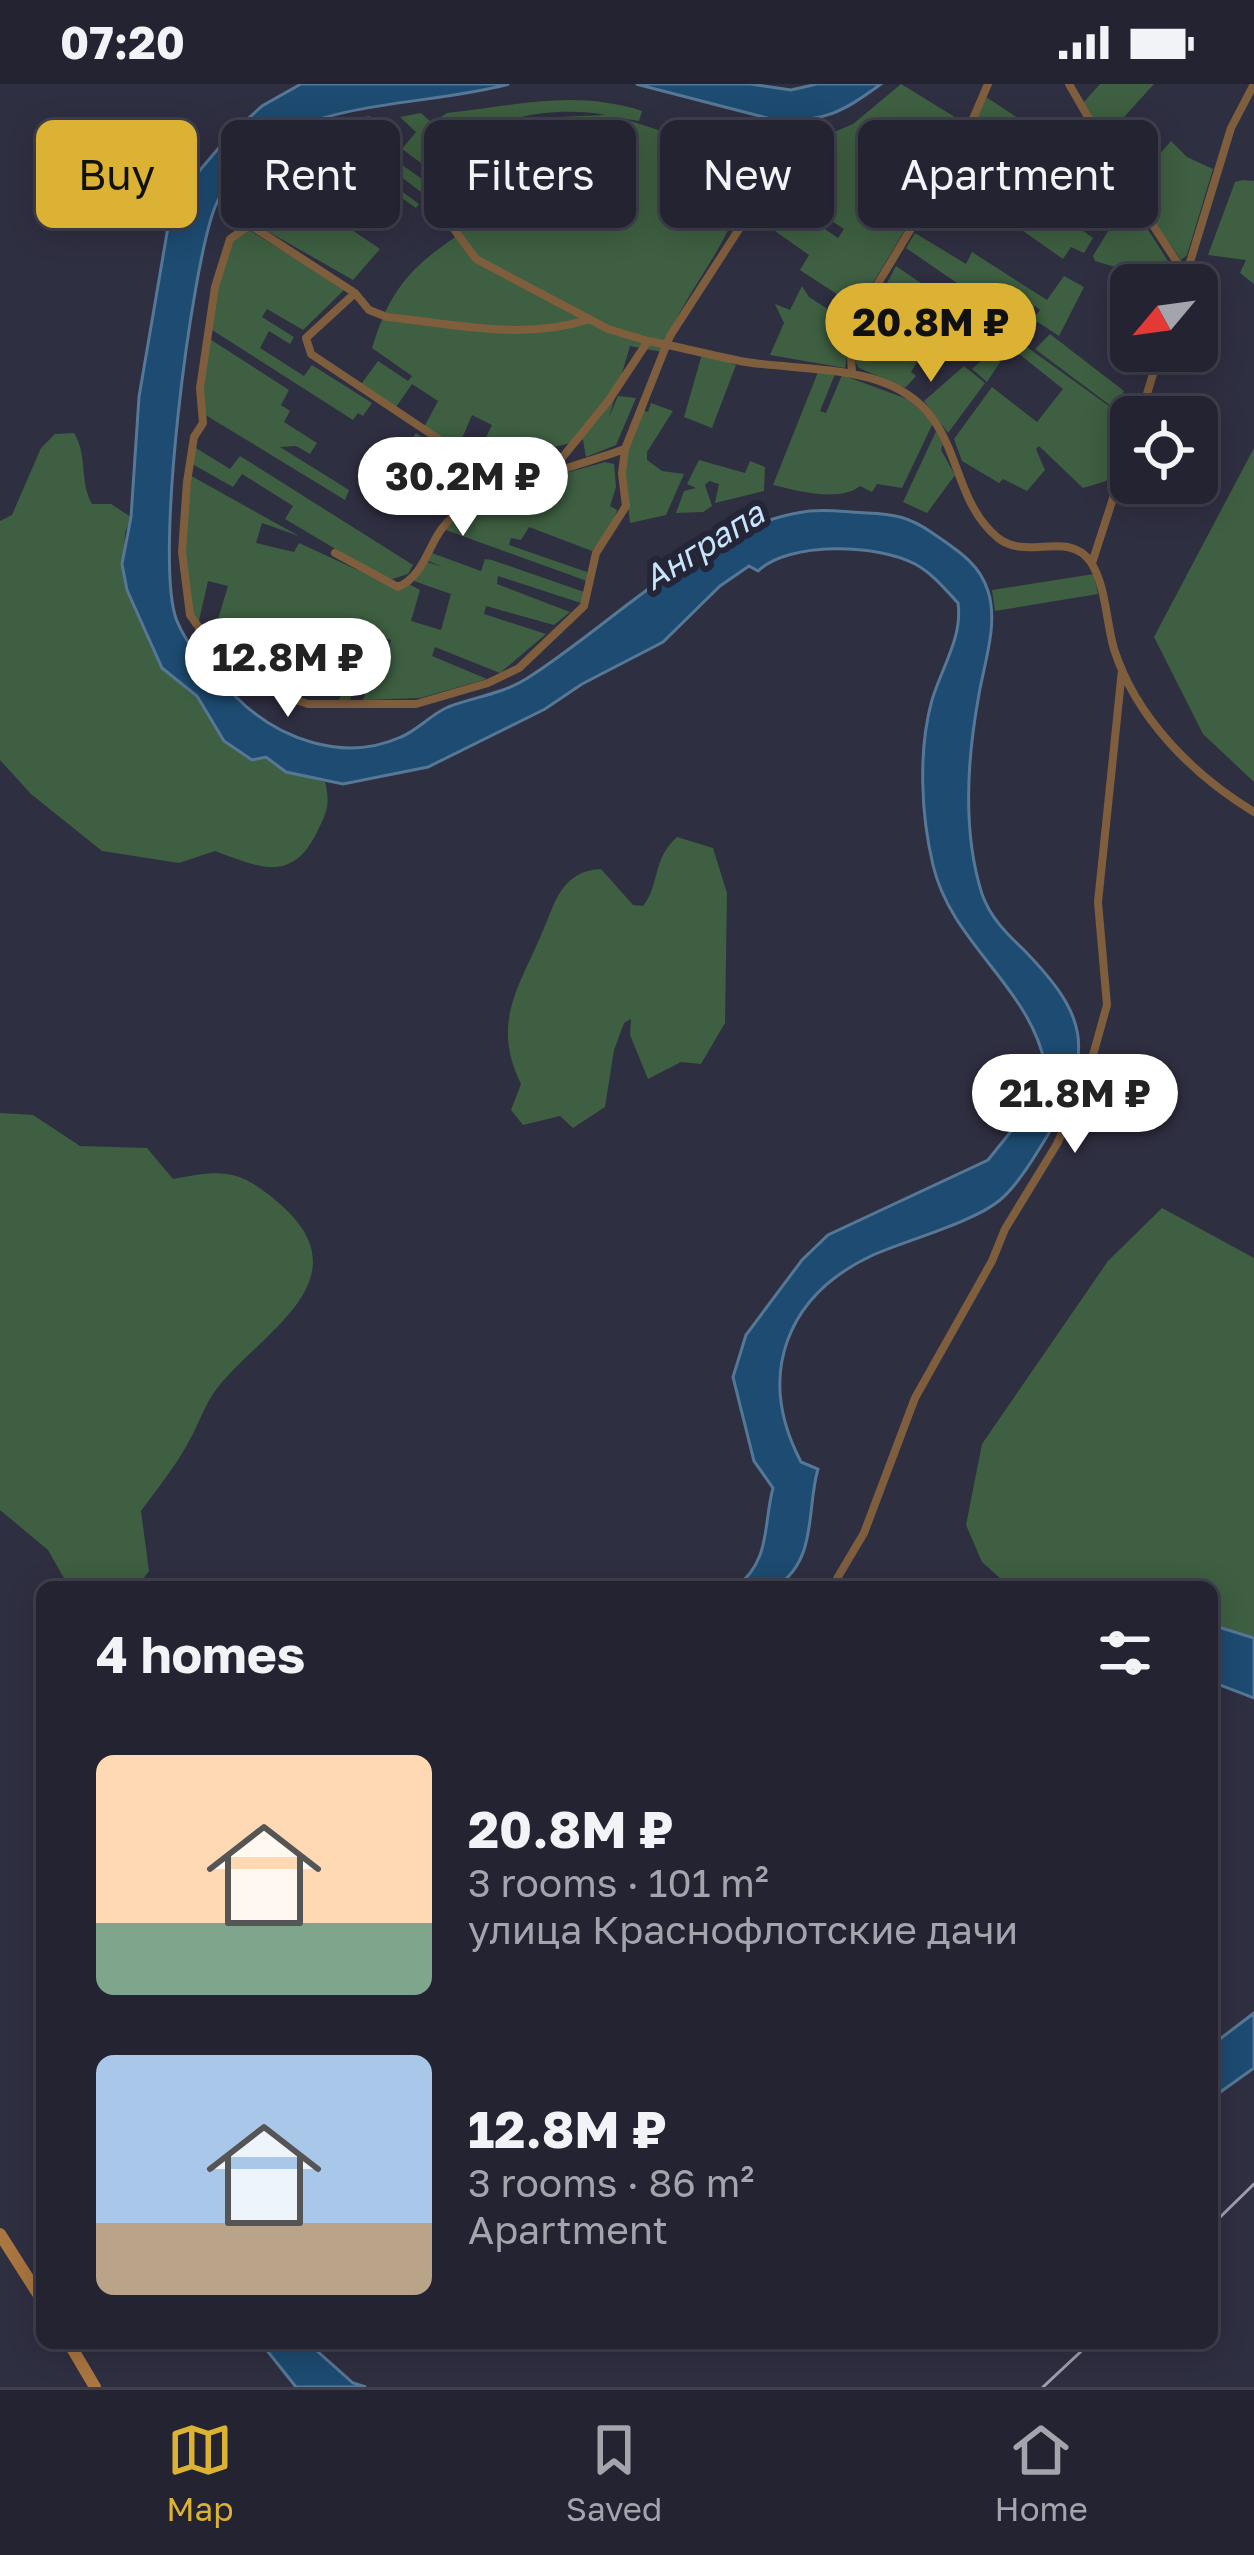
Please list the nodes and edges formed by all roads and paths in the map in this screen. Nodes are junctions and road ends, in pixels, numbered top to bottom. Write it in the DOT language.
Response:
graph roads {
  1 [pos="988,84"];
  2 [pos="1069,84"];
  3 [pos="1254,84"];
  4 [pos="453,228"];
  5 [pos="740,228"];
  6 [pos="1175,264"];
  7 [pos="1190,264"];
  8 [pos="356,293"];
  9 [pos="590,319"];
  10 [pos="648,341"];
  11 [pos="669,345"];
  12 [pos="853,372"];
  13 [pos="625,449"];
  14 [pos="548,475"];
  15 [pos="502,490"];
  16 [pos="1111,504"];
  17 [pos="335,554"];
  18 [pos="1092,563"];
  19 [pos="1122,669"];
  20 [pos="1254,812"];
  21 [pos="836,1581"];
  22 [pos="0,2234"];
  23 [pos="36,2291"];
  24 [pos="73,2349"];
  25 [pos="95,2387"];
  1 -- 12 [label="street"];
  2 -- 6 [label="street"];
  3 -- 7 [label="street"];
  4 -- 9 [label="street"];
  5 -- 11 [label="street"];
  8 -- 9 [label="street"];
  8 -- 13 [label="street"];
  8 -- 15 [label="street"];
  9 -- 10 [label="street"];
  10 -- 11 [label="street"];
  10 -- 14 [label="street"];
  11 -- 12 [label="street"];
  11 -- 13 [label="street"];
  12 -- 18 [label="street"];
  13 -- 14 [label="street"];
  14 -- 15 [label="street"];
  15 -- 17 [label="street"];
  16 -- 18 [label="street"];
  18 -- 19 [label="street"];
  19 -- 20 [label="street"];
  19 -- 21 [label="street"];
  22 -- 23 [label="street"];
  24 -- 25 [label="street"];
}
